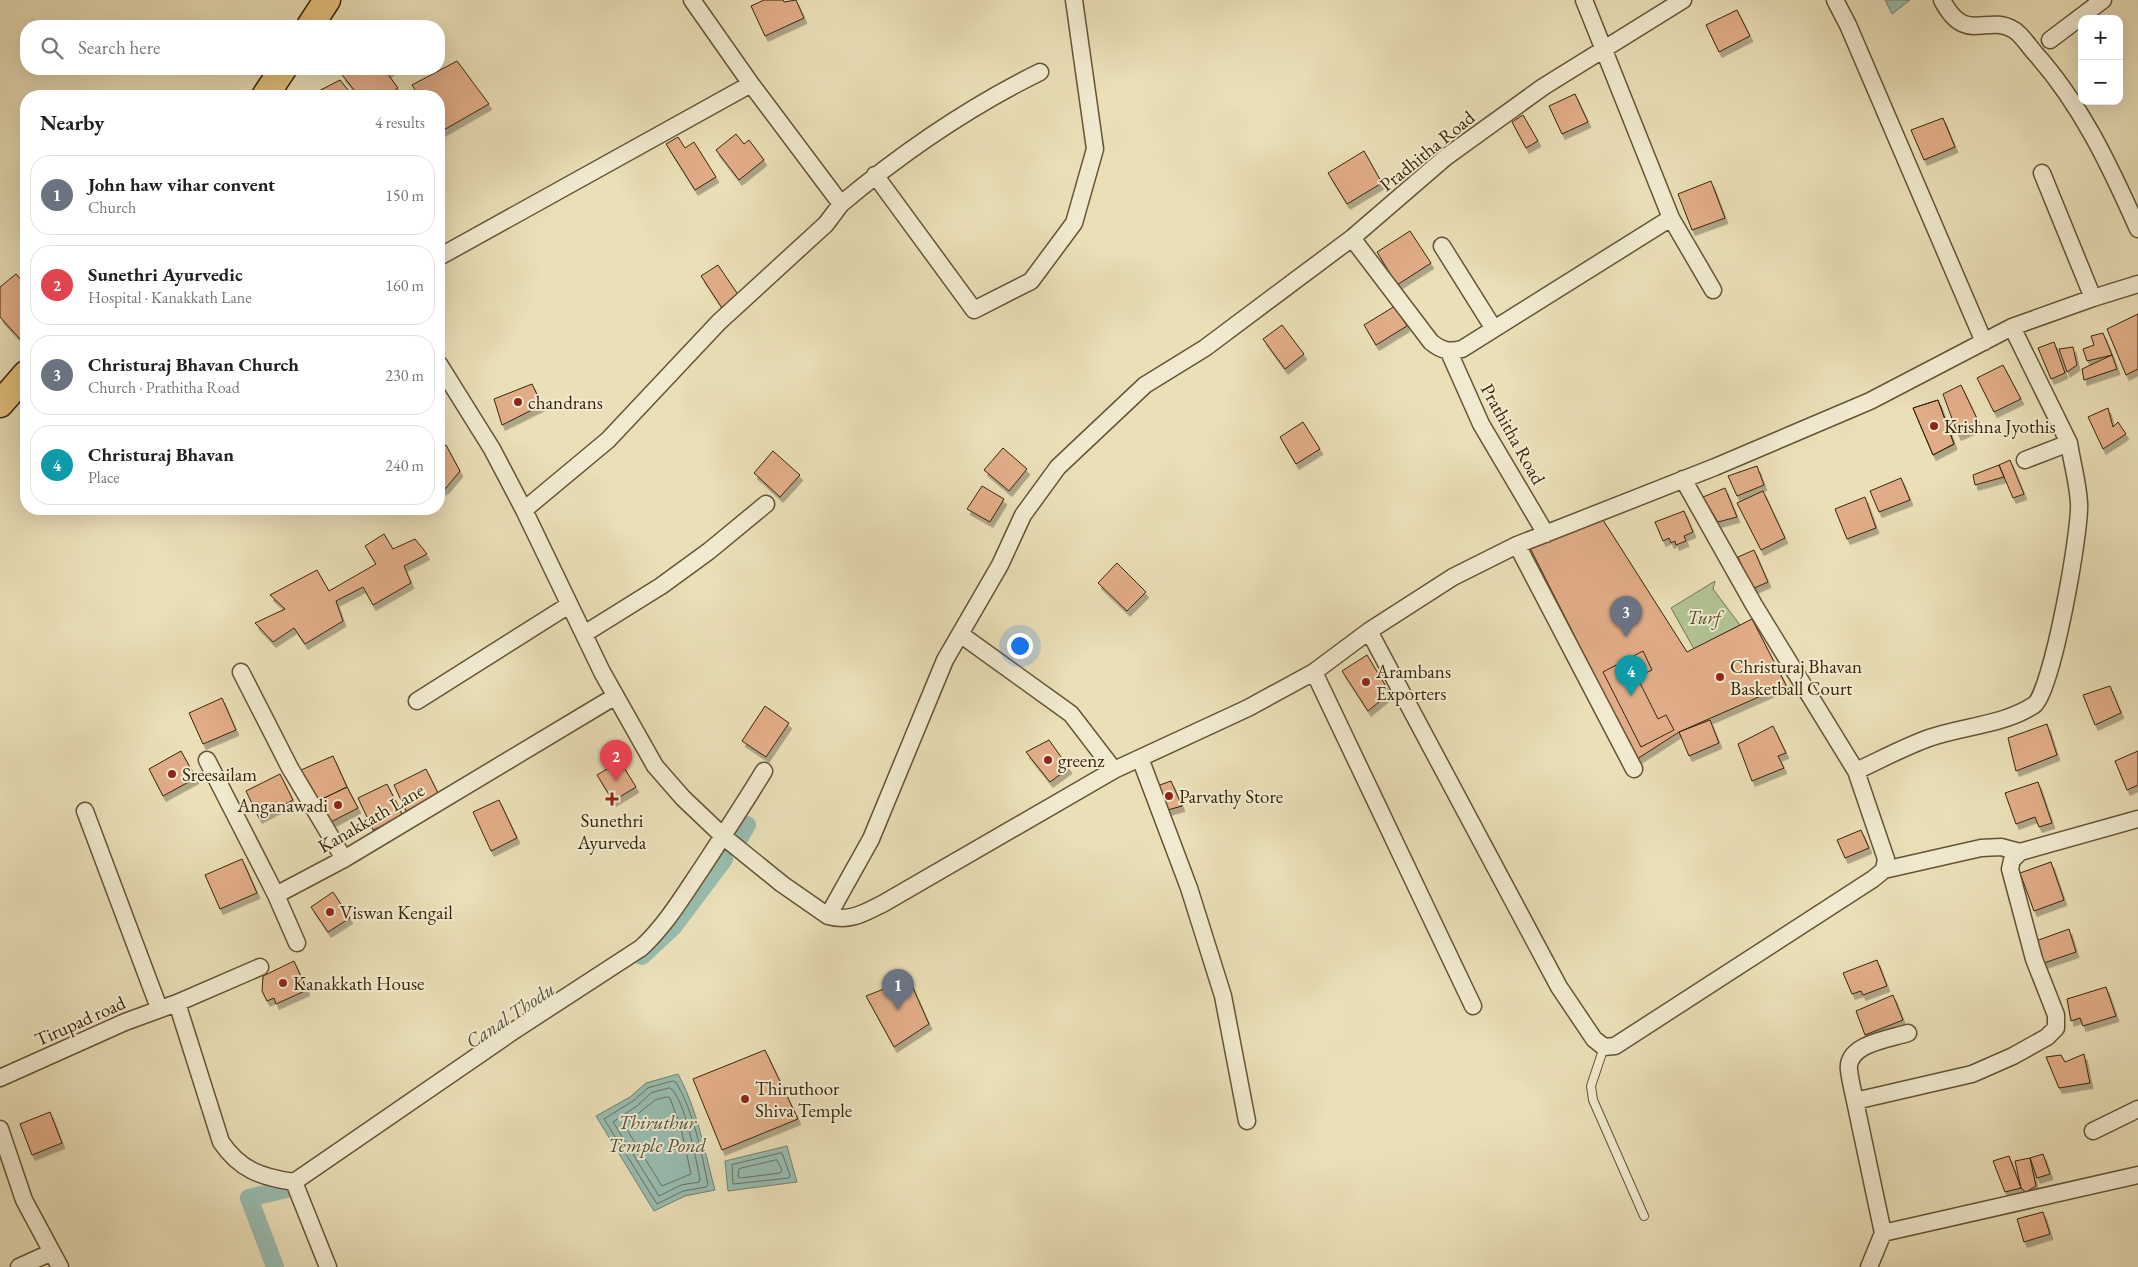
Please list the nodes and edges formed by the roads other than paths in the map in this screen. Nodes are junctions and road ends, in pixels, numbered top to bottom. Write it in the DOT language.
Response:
graph roads {
  1 [pos="327,0"];
  2 [pos="692,0"];
  3 [pos="1074,0"];
  4 [pos="1584,0"];
  5 [pos="1834,0"];
  6 [pos="1942,0"];
  7 [pos="2102,0"];
  8 [pos="1679,1"];
  9 [pos="314,20"];
  10 [pos="2050,40"];
  11 [pos="1605,49"];
  12 [pos="1040,72"];
  13 [pos="279,75"];
  14 [pos="752,84"];
  15 [pos="271,90"];
  16 [pos="2042,173"];
  17 [pos="875,175"];
  18 [pos="841,204"];
  19 [pos="1671,218"];
  20 [pos="2138,230"];
  21 [pos="1352,238"];
  22 [pos="1442,246"];
  23 [pos="445,254"];
  24 [pos="2138,284"];
  25 [pos="1713,290"];
  26 [pos="2094,298"];
  27 [pos="2012,328"];
  28 [pos="1494,329"];
  29 [pos="1984,342"];
  30 [pos="1449,352"];
  31 [pos="20,381"];
  32 [pos="445,387"];
  33 [pos="0,404"];
  34 [pos="2069,443"];
  35 [pos="2025,460"];
  36 [pos="1682,479"];
  37 [pos="766,504"];
  38 [pos="524,510"];
  39 [pos="1546,534"];
  40 [pos="1517,545"];
  41 [pos="569,605"];
  42 [pos="1369,631"];
  43 [pos="584,634"];
  44 [pos="960,634"];
  45 [pos="241,672"];
  46 [pos="1314,672"];
  47 [pos="614,697"];
  48 [pos="417,701"];
  49 [pos="1140,758"];
  50 [pos="207,760"];
  51 [pos="1634,769"];
  52 [pos="1114,770"];
  53 [pos="764,771"];
  54 [pos="1856,771"];
  55 [pos="85,811"];
  56 [pos="2138,819"];
  57 [pos="724,837"];
  58 [pos="2020,852"];
  59 [pos="344,859"];
  60 [pos="1884,870"];
  61 [pos="276,894"];
  62 [pos="828,916"];
  63 [pos="297,943"];
  64 [pos="260,967"];
  65 [pos="177,1003"];
  66 [pos="1473,1006"];
  67 [pos="159,1008"];
  68 [pos="1908,1032"];
  69 [pos="1604,1047"];
  70 [pos="0,1078"];
  71 [pos="1855,1101"];
  72 [pos="2138,1109"];
  73 [pos="1247,1121"];
  74 [pos="0,1129"];
  75 [pos="2092,1131"];
  76 [pos="2138,1175"];
  77 [pos="294,1182"];
  78 [pos="1644,1216"];
  79 [pos="1882,1233"];
  80 [pos="52,1252"];
  81 [pos="19,1267"];
  82 [pos="60,1267"];
  83 [pos="328,1267"];
  84 [pos="1869,1267"];
  1 -- 9 [label="main road"];
  2 -- 14 [label="street"];
  3 -- 17 [label="street"];
  4 -- 11 [label="street"];
  5 -- 29 [label="street"];
  6 -- 20 [label="street"];
  7 -- 10 [label="street"];
  8 -- 11 [label="street, Pradhitha Road"];
  11 -- 19 [label="street"];
  11 -- 21 [label="street, Pradhitha Road"];
  12 -- 17 [label="street"];
  13 -- 15 [label="main road"];
  14 -- 18 [label="street"];
  14 -- 23 [label="street"];
  16 -- 26 [label="street"];
  17 -- 18 [label="street"];
  18 -- 38 [label="street"];
  19 -- 25 [label="street"];
  19 -- 28 [label="street"];
  21 -- 30 [label="street"];
  21 -- 44 [label="street, Pradhitha Road"];
  22 -- 28 [label="street"];
  24 -- 26 [label="street"];
  26 -- 27 [label="street"];
  27 -- 29 [label="street"];
  27 -- 34 [label="street"];
  28 -- 30 [label="street"];
  29 -- 36 [label="street"];
  30 -- 39 [label="street, Prathitha Road"];
  31 -- 33 [label="main road"];
  32 -- 38 [label="street"];
  34 -- 35 [label="street"];
  34 -- 54 [label="street"];
  36 -- 39 [label="street"];
  36 -- 54 [label="street"];
  37 -- 43 [label="street"];
  38 -- 41 [label="street"];
  39 -- 40 [label="street"];
  40 -- 42 [label="street"];
  40 -- 51 [label="street"];
  41 -- 43 [label="street"];
  41 -- 48 [label="street"];
  42 -- 46 [label="street"];
  42 -- 69 [label="street"];
  43 -- 47 [label="street"];
  44 -- 52 [label="street"];
  44 -- 62 [label="street, Pradhitha Road"];
  45 -- 59 [label="street"];
  46 -- 49 [label="street"];
  46 -- 66 [label="street"];
  47 -- 57 [label="street"];
  47 -- 59 [label="street, Kanakkath Lane"];
  49 -- 52 [label="street"];
  49 -- 73 [label="street"];
  50 -- 61 [label="street"];
  52 -- 62 [label="street"];
  53 -- 57 [label="street"];
  54 -- 60 [label="street"];
  55 -- 67 [label="street"];
  56 -- 58 [label="street"];
  57 -- 62 [label="street"];
  57 -- 77 [label="street"];
  58 -- 60 [label="street"];
  58 -- 71 [label="street"];
  59 -- 61 [label="street, Kanakkath Lane"];
  60 -- 69 [label="street"];
  61 -- 63 [label="street"];
  64 -- 65 [label="street, Tirupad road"];
  65 -- 67 [label="street, Tirupad road"];
  65 -- 77 [label="street"];
  67 -- 70 [label="street, Tirupad road"];
  68 -- 71 [label="street"];
  69 -- 78 [label="lane"];
  71 -- 79 [label="street"];
  72 -- 75 [label="street"];
  74 -- 80 [label="street"];
  76 -- 79 [label="street"];
  77 -- 83 [label="street"];
  79 -- 84 [label="street"];
  80 -- 81 [label="street"];
  80 -- 82 [label="street"];
}
